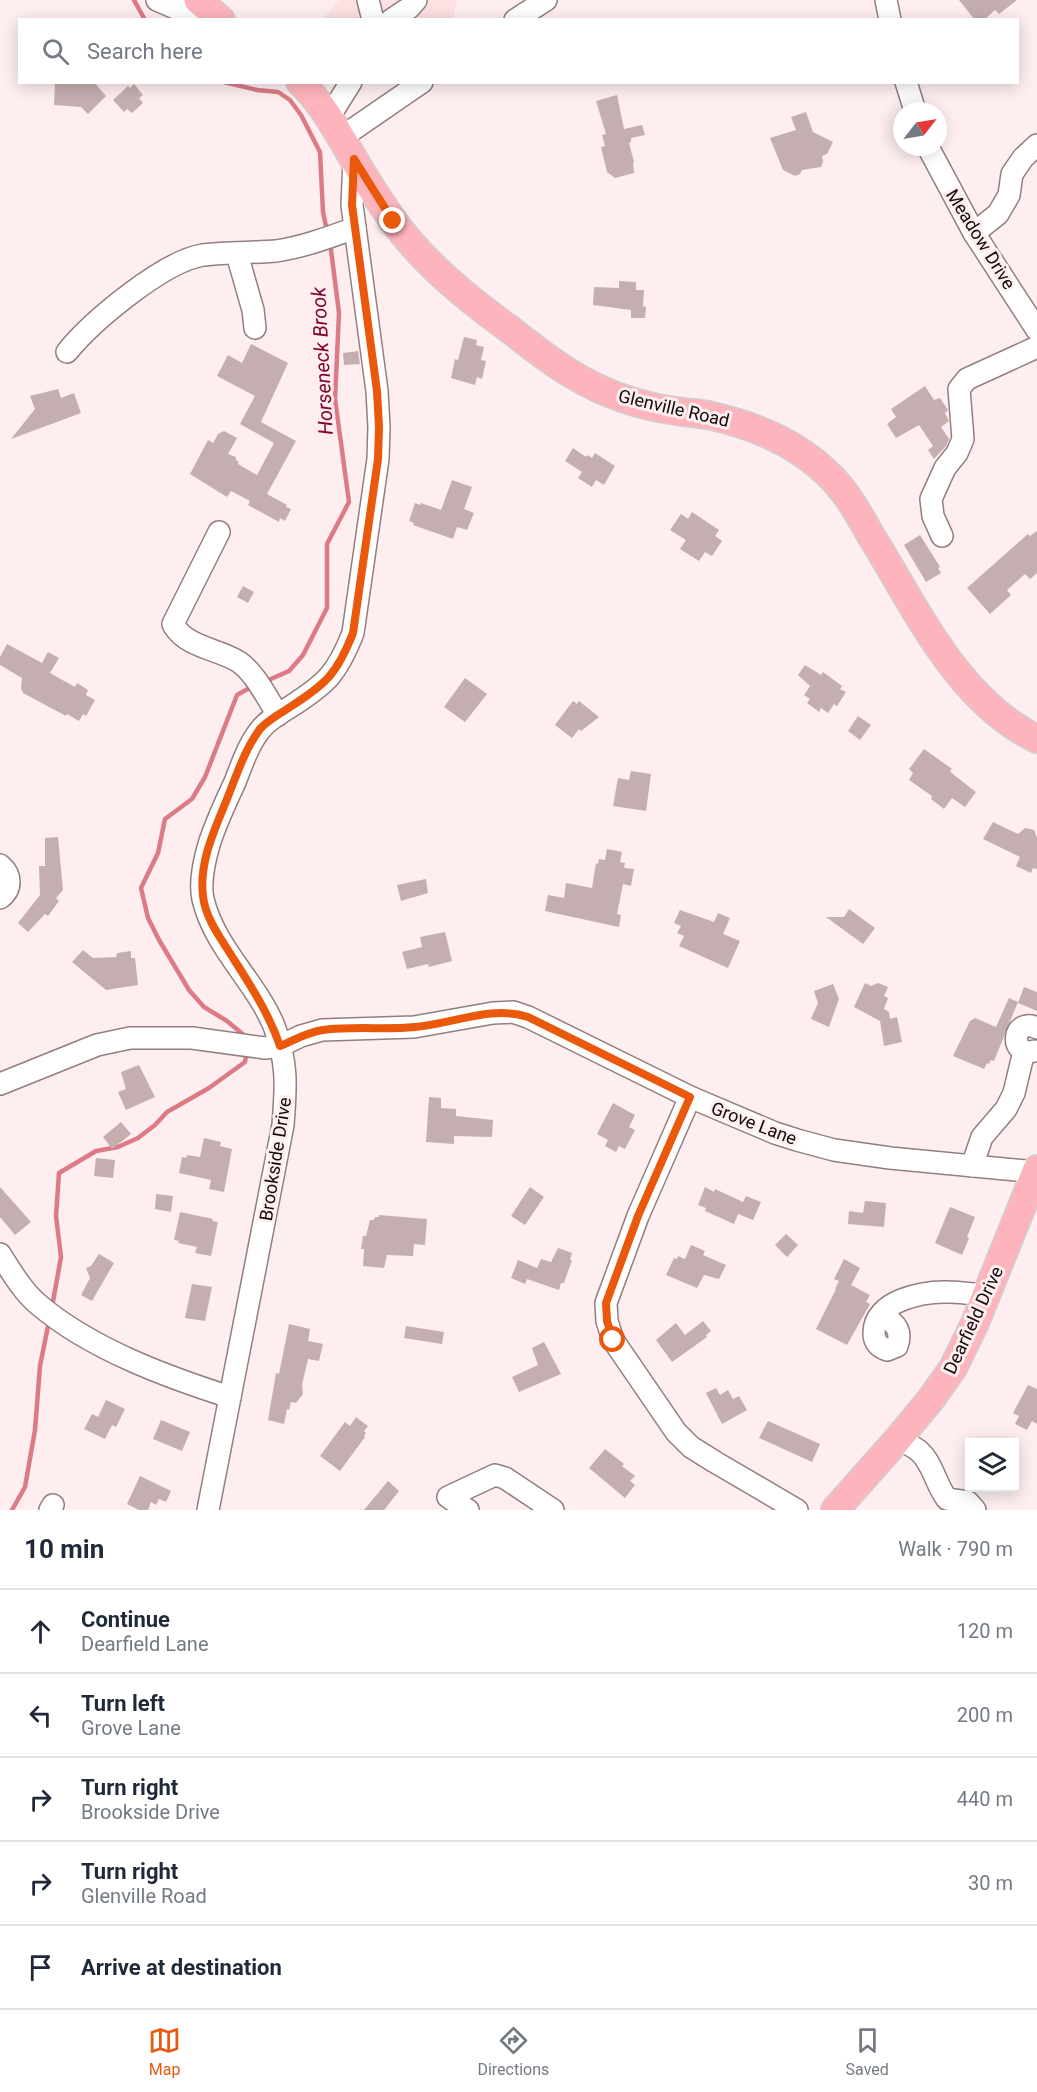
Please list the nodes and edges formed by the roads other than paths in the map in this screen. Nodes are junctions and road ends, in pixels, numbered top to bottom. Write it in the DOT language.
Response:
graph roads {
  1 [pos="157,0"];
  2 [pos="198,0"];
  3 [pos="368,0"];
  4 [pos="416,0"];
  5 [pos="546,0"];
  6 [pos="886,0"];
  7 [pos="198,18"];
  8 [pos="219,18"];
  9 [pos="372,18"];
  10 [pos="394,18"];
  11 [pos="518,18"];
  12 [pos="890,18"];
  13 [pos="301,84"];
  14 [pos="351,84"];
  15 [pos="419,84"];
  16 [pos="907,84"];
  17 [pos="912,102"];
  18 [pos="341,138"];
  19 [pos="1037,145"];
  20 [pos="933,156"];
  21 [pos="974,232"];
  22 [pos="338,234"];
  23 [pos="237,254"];
  24 [pos="255,328"];
  25 [pos="1037,330"];
  26 [pos="1037,347"];
  27 [pos="67,352"];
  28 [pos="219,532"];
  29 [pos="942,536"];
  30 [pos="278,715"];
  31 [pos="1037,739"];
  32 [pos="0,865"];
  33 [pos="0,898"];
  34 [pos="1037,1028"];
  35 [pos="272,1047"];
  36 [pos="1030,1051"];
  37 [pos="0,1084"];
  38 [pos="690,1097"];
  39 [pos="972,1166"];
  40 [pos="1036,1171"];
  41 [pos="0,1254"];
  42 [pos="987,1294"];
  43 [pos="881,1315"];
  44 [pos="230,1396"];
  45 [pos="898,1439"];
  46 [pos="208,1510"];
  47 [pos="468,1510"];
  48 [pos="553,1510"];
  49 [pos="797,1510"];
  50 [pos="835,1510"];
  51 [pos="975,1510"];
  1 -- 7 [label="street"];
  2 -- 8 [label="main road"];
  3 -- 9 [label="street"];
  4 -- 10 [label="street"];
  5 -- 11 [label="street"];
  6 -- 12 [label="street"];
  13 -- 18 [label="main road, Glenville Road"];
  14 -- 18 [label="street"];
  15 -- 18 [label="street"];
  16 -- 17 [label="street"];
  18 -- 22 [label="street, Brookside Drive"];
  18 -- 31 [label="main road, Glenville Road"];
  19 -- 21 [label="street"];
  20 -- 21 [label="street, Meadow Drive"];
  21 -- 25 [label="street, Meadow Drive"];
  22 -- 23 [label="street"];
  22 -- 30 [label="street, Brookside Drive"];
  23 -- 24 [label="street"];
  23 -- 27 [label="street"];
  26 -- 29 [label="street"];
  28 -- 30 [label="street"];
  30 -- 35 [label="street, Brookside Drive"];
  32 -- 33 [label="street"];
  34 -- 36 [label="street"];
  35 -- 37 [label="street"];
  35 -- 38 [label="street, Grove Lane"];
  35 -- 44 [label="street, Brookside Drive"];
  36 -- 39 [label="street"];
  38 -- 39 [label="street, Grove Lane"];
  38 -- 49 [label="street"];
  39 -- 40 [label="street, Grove Lane"];
  40 -- 42 [label="main road, Dearfield Drive"];
  41 -- 44 [label="street"];
  42 -- 43 [label="street"];
  42 -- 45 [label="main road, Dearfield Drive"];
  44 -- 46 [label="street, Brookside Drive"];
  45 -- 50 [label="main road, Dearfield Drive"];
  45 -- 51 [label="street"];
  47 -- 48 [label="street"];
}
